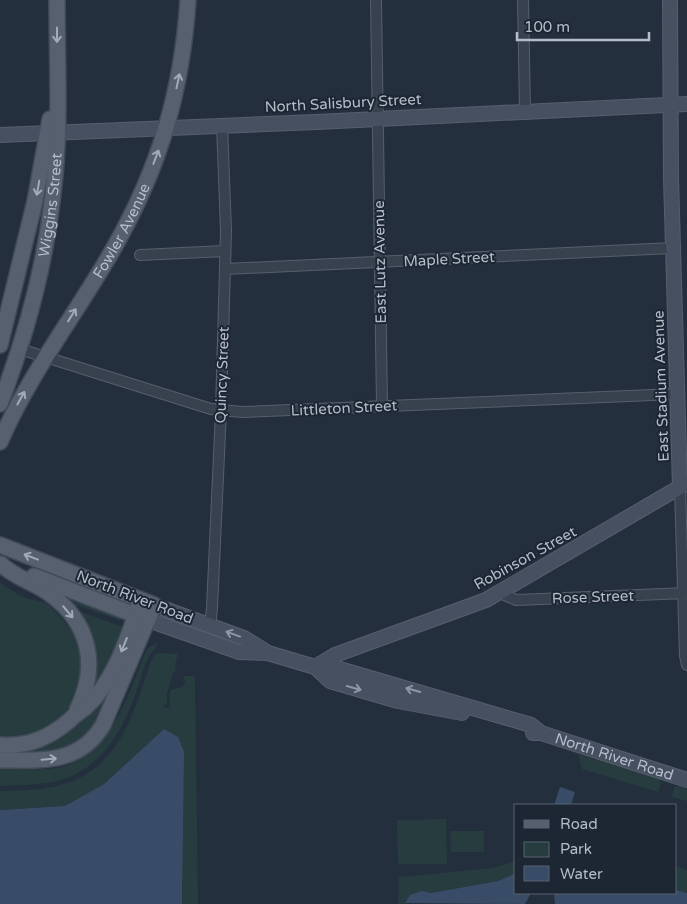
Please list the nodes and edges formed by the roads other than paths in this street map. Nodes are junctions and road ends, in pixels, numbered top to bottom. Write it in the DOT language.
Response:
graph roads {
  1 [pos="57,0"];
  2 [pos="188,0"];
  3 [pos="376,0"];
  4 [pos="523,0"];
  5 [pos="670,0"];
  6 [pos="687,104"];
  7 [pos="670,105"];
  8 [pos="525,111"];
  9 [pos="378,118"];
  10 [pos="222,125"];
  11 [pos="167,128"];
  12 [pos="53,132"];
  13 [pos="0,135"];
  14 [pos="673,248"];
  15 [pos="225,251"];
  16 [pos="140,255"];
  17 [pos="381,262"];
  18 [pos="225,269"];
  19 [pos="0,345"];
  20 [pos="20,349"];
  21 [pos="46,356"];
  22 [pos="677,394"];
  23 [pos="0,404"];
  24 [pos="382,406"];
  25 [pos="221,410"];
  26 [pos="0,442"];
  27 [pos="684,485"];
  28 [pos="0,545"];
  29 [pos="0,563"];
  30 [pos="500,593"];
  31 [pos="685,593"];
  32 [pos="147,602"];
  33 [pos="142,617"];
  34 [pos="210,626"];
  35 [pos="268,653"];
  36 [pos="687,665"];
  37 [pos="315,667"];
  38 [pos="74,716"];
  39 [pos="0,745"];
  40 [pos="0,760"];
  41 [pos="687,780"];
  1 -- 12 [label="main road, one-way"];
  11 -- 2 [label="main road, Fowler Avenue, one-way"];
  3 -- 9 [label="street, East Lutz Avenue"];
  4 -- 8 [label="street"];
  5 -- 7 [label="street, East Stadium Avenue"];
  6 -- 7 [label="street, North Salisbury Street"];
  7 -- 8 [label="street, North Salisbury Street"];
  7 -- 14 [label="street, East Stadium Avenue"];
  8 -- 9 [label="street, North Salisbury Street"];
  9 -- 10 [label="street, North Salisbury Street"];
  9 -- 17 [label="street, East Lutz Avenue"];
  10 -- 11 [label="street, North Salisbury Street"];
  10 -- 15 [label="street, Quincy Street"];
  11 -- 12 [label="street, North Salisbury Street"];
  21 -- 11 [label="main road, Fowler Avenue, one-way"];
  12 -- 13 [label="street, North Salisbury Street"];
  12 -- 19 [label="main road, one-way"];
  12 -- 20 [label="main road, Wiggins Street"];
  14 -- 17 [label="street, Maple Street"];
  14 -- 22 [label="street, East Stadium Avenue"];
  15 -- 16 [label="street"];
  15 -- 18 [label="street, Quincy Street"];
  17 -- 18 [label="street, Maple Street"];
  17 -- 24 [label="street, East Lutz Avenue"];
  18 -- 25 [label="street, Quincy Street"];
  20 -- 21 [label="street, Littleton Street"];
  20 -- 23 [label="main road, Wiggins Street"];
  21 -- 25 [label="street, Littleton Street"];
  26 -- 21 [label="main road, Fowler Avenue, one-way"];
  22 -- 24 [label="street, Littleton Street"];
  22 -- 27 [label="street, East Stadium Avenue"];
  24 -- 25 [label="street, Littleton Street"];
  25 -- 34 [label="street, Quincy Street"];
  27 -- 30 [label="street, Robinson Street"];
  27 -- 31 [label="street, East Stadium Avenue"];
  32 -- 28 [label="main road, North River Road, one-way"];
  29 -- 33 [label="main road, North River Road"];
  29 -- 38 [label="main road, one-way"];
  30 -- 31 [label="street, Rose Street"];
  30 -- 37 [label="street, Robinson Street"];
  31 -- 36 [label="street, East Stadium Avenue"];
  32 -- 33 [label="main road"];
  32 -- 34 [label="street, North River Road"];
  33 -- 35 [label="street, North River Road"];
  33 -- 38 [label="main road, one-way"];
  40 -- 33 [label="main road, one-way"];
  35 -- 34 [label="street, North River Road, one-way"];
  35 -- 37 [label="street, North River Road"];
  37 -- 41 [label="street, North River Road"];
  38 -- 39 [label="main road"];
}
